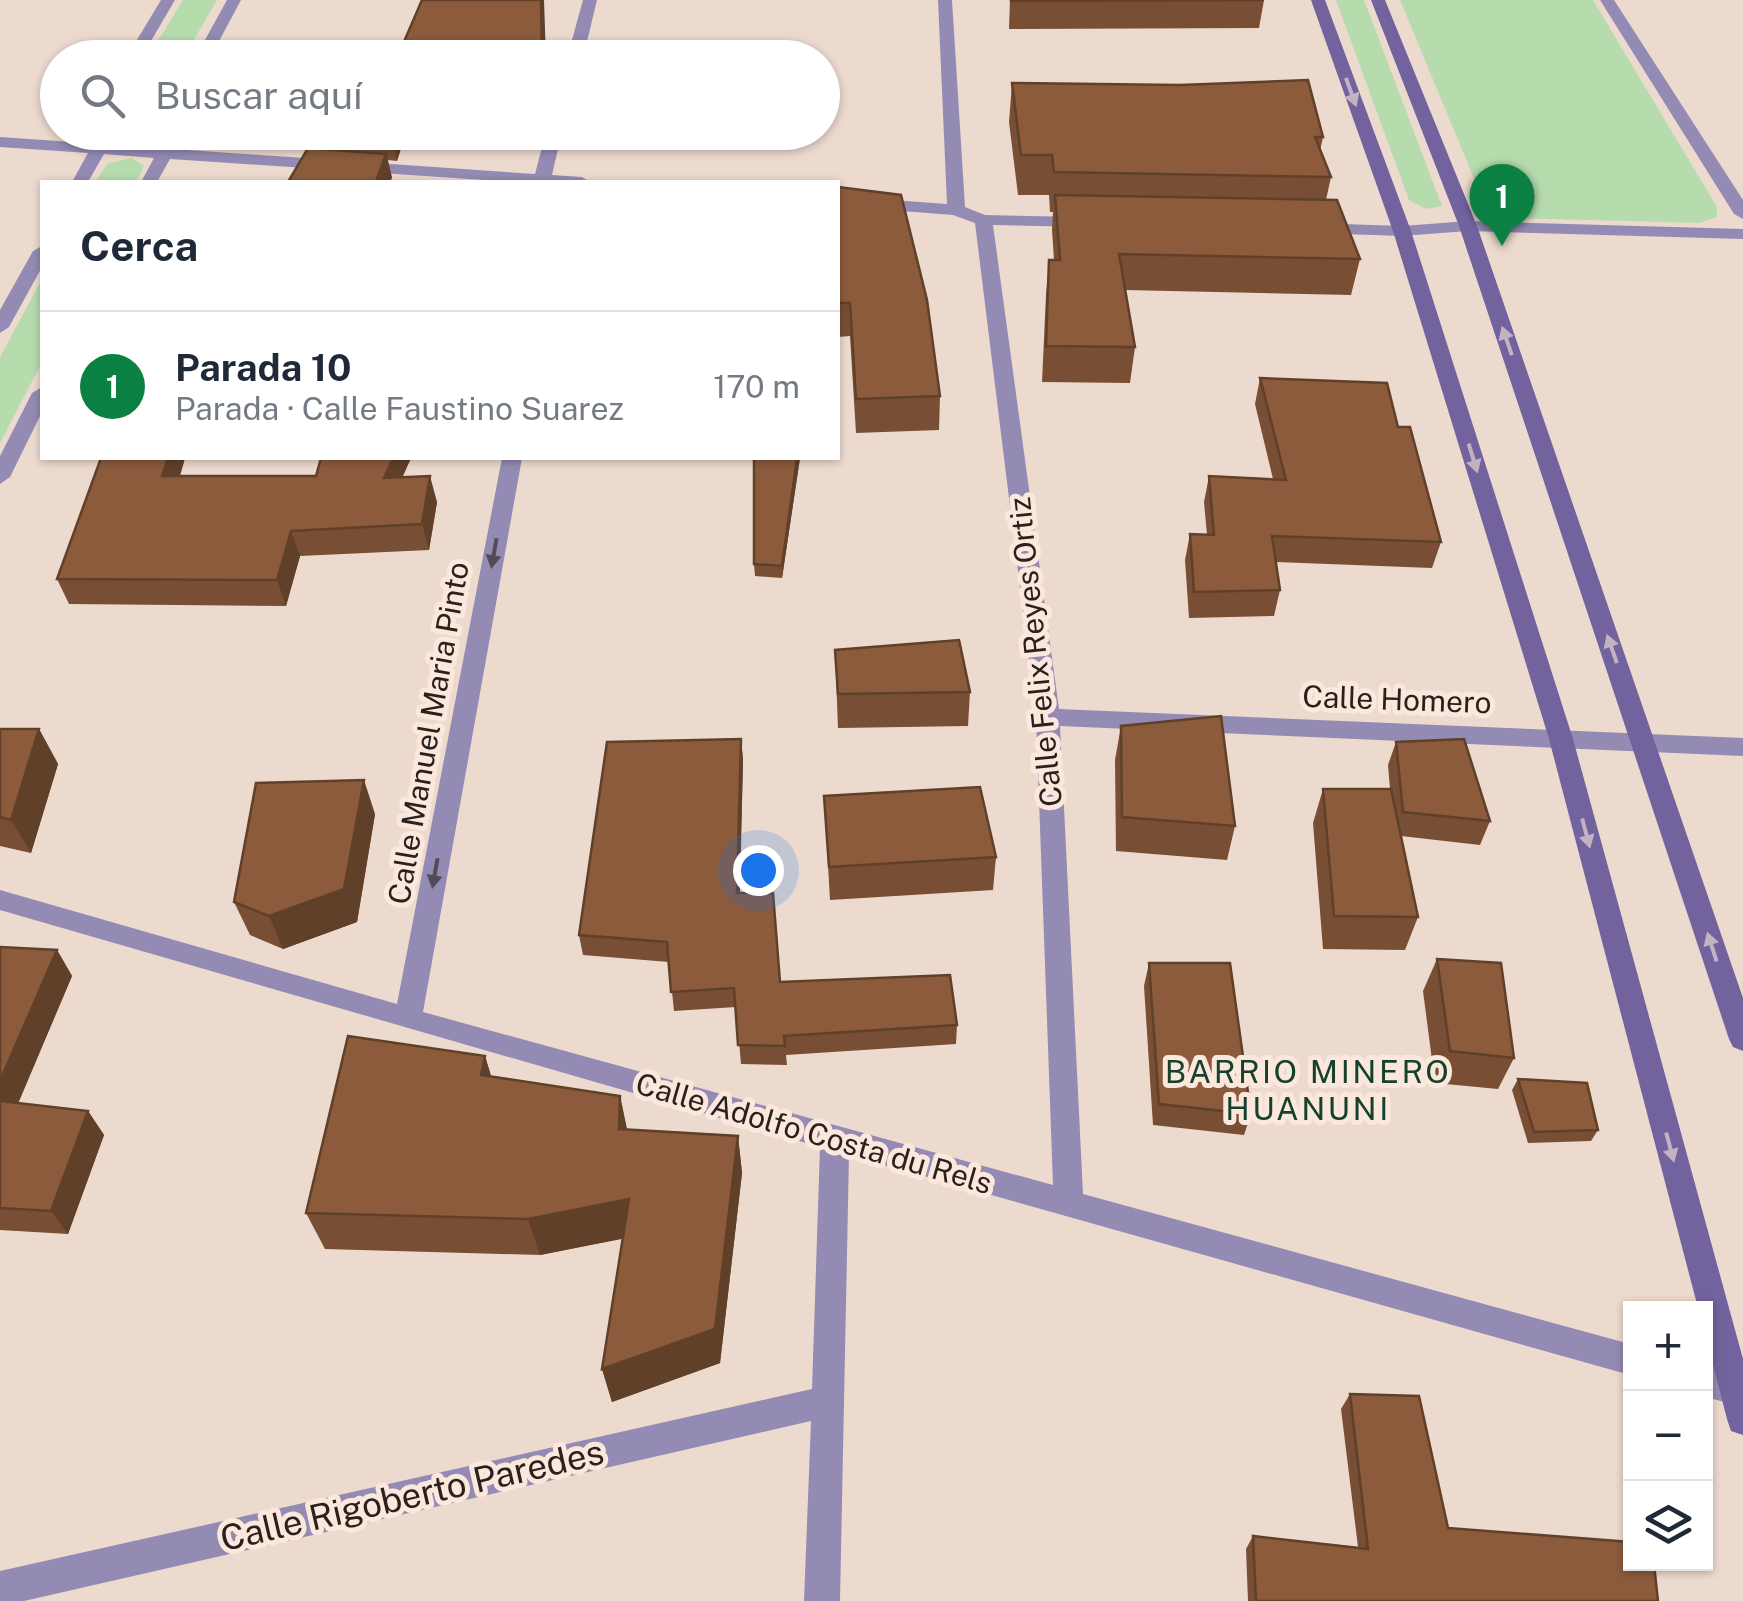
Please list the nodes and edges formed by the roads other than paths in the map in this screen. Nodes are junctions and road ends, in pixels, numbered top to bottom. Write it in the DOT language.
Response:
graph roads {
  1 [pos="168,0"];
  2 [pos="234,0"];
  3 [pos="590,0"];
  4 [pos="945,0"];
  5 [pos="1318,0"];
  6 [pos="1378,0"];
  7 [pos="1608,0"];
  8 [pos="145,40"];
  9 [pos="212,40"];
  10 [pos="579,40"];
  11 [pos="0,142"];
  12 [pos="40,142"];
  13 [pos="87,150"];
  14 [pos="149,150"];
  15 [pos="549,150"];
  16 [pos="157,151"];
  17 [pos="542,179"];
  18 [pos="80,180"];
  19 [pos="150,180"];
  20 [pos="549,180"];
  21 [pos="840,201"];
  22 [pos="956,210"];
  23 [pos="1743,214"];
  24 [pos="984,220"];
  25 [pos="1103,223"];
  26 [pos="1468,226"];
  27 [pos="1302,228"];
  28 [pos="1402,231"];
  29 [pos="1743,234"];
  30 [pos="40,254"];
  31 [pos="0,327"];
  32 [pos="40,397"];
  33 [pos="512,460"];
  34 [pos="0,477"];
  35 [pos="1048,717"];
  36 [pos="1560,739"];
  37 [pos="1644,741"];
  38 [pos="1743,747"];
  39 [pos="0,900"];
  40 [pos="408,1019"];
  41 [pos="1743,1039"];
  42 [pos="836,1138"];
  43 [pos="1069,1206"];
  44 [pos="1623,1358"];
  45 [pos="1728,1396"];
  46 [pos="825,1402"];
  47 [pos="0,1589"];
  48 [pos="822,1601"];
  1 -- 8 [label="street"];
  2 -- 9 [label="street"];
  3 -- 10 [label="street"];
  4 -- 22 [label="street"];
  5 -- 28 [label="main road, one-way"];
  6 -- 26 [label="main road"];
  7 -- 23 [label="street"];
  11 -- 12 [label="street"];
  13 -- 18 [label="street"];
  14 -- 16 [label="street"];
  15 -- 17 [label="street"];
  16 -- 17 [label="street"];
  16 -- 19 [label="street"];
  17 -- 20 [label="street"];
  21 -- 22 [label="street"];
  22 -- 24 [label="street"];
  24 -- 25 [label="street"];
  24 -- 35 [label="street, Calle Felix Reyes Ortiz"];
  26 -- 28 [label="street"];
  26 -- 29 [label="street"];
  37 -- 26 [label="main road, one-way"];
  27 -- 28 [label="street"];
  28 -- 36 [label="main road, one-way"];
  30 -- 31 [label="street"];
  32 -- 34 [label="street"];
  33 -- 40 [label="street, Calle Manuel Maria Pinto, one-way"];
  35 -- 36 [label="street, Calle Homero"];
  35 -- 43 [label="street, Calle Felix Reyes Ortiz"];
  36 -- 37 [label="street, Calle Homero"];
  36 -- 45 [label="main road, one-way"];
  37 -- 38 [label="street, Calle Homero"];
  41 -- 37 [label="main road, one-way"];
  39 -- 40 [label="street, Calle Adolfo Costa du Rels"];
  40 -- 42 [label="street, Calle Adolfo Costa du Rels"];
  42 -- 43 [label="street, Calle Adolfo Costa du Rels"];
  42 -- 46 [label="street"];
  43 -- 44 [label="street, Calle Adolfo Costa du Rels"];
  46 -- 47 [label="street, Calle Rigoberto Paredes"];
  46 -- 48 [label="street"];
}
